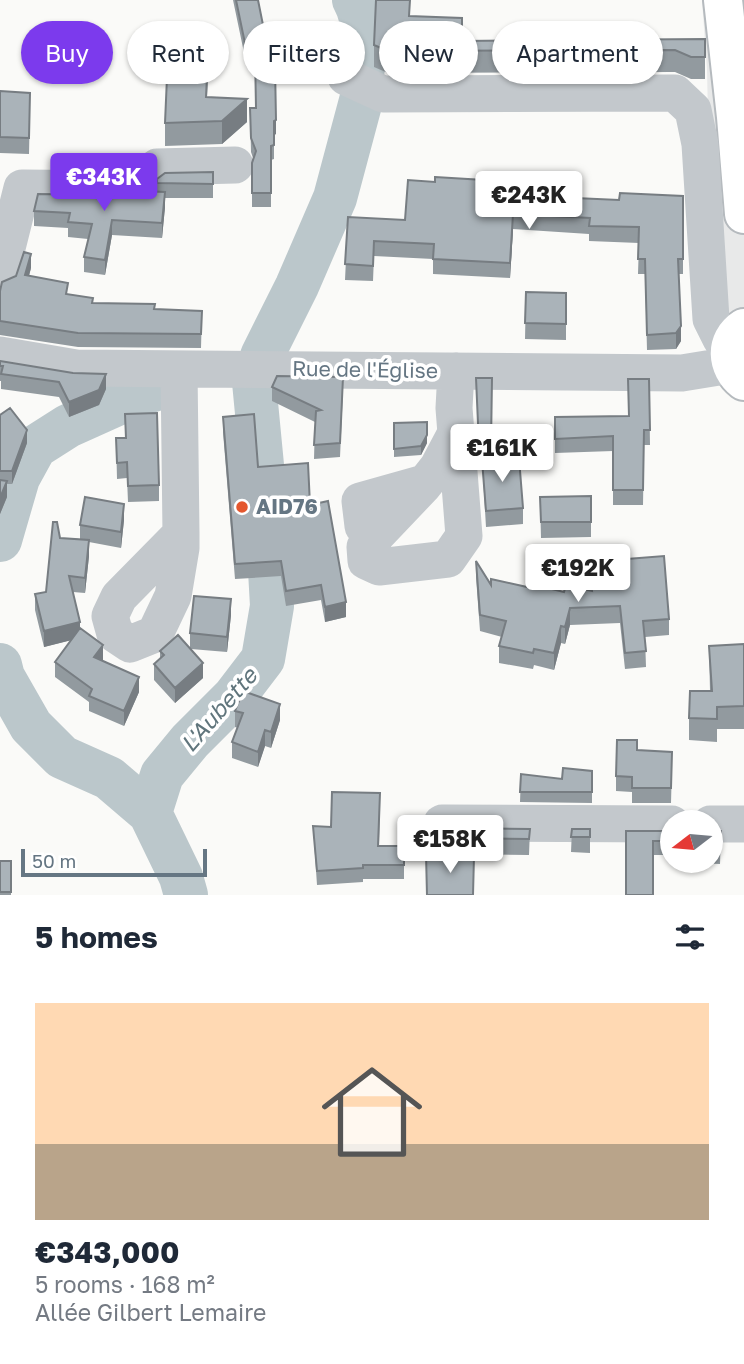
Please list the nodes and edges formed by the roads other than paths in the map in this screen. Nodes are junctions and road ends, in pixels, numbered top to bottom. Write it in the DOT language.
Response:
graph roads {
  1 [pos="723,0"];
  2 [pos="361,84"];
  3 [pos="235,165"];
  4 [pos="744,214"];
  5 [pos="0,276"];
  6 [pos="739,342"];
  7 [pos="0,355"];
  8 [pos="178,369"];
  9 [pos="456,371"];
  10 [pos="456,433"];
  11 [pos="181,534"];
  12 [pos="442,823"];
  13 [pos="660,824"];
  14 [pos="723,824"];
  15 [pos="744,824"];
  1 -- 4 [label="main road"];
  2 -- 6 [label="street"];
  3 -- 5 [label="street"];
  6 -- 9 [label="street, Rue de l'Église"];
  7 -- 8 [label="street, Rue de l'Église"];
  8 -- 9 [label="street, Rue de l'Église"];
  8 -- 11 [label="street"];
  9 -- 10 [label="street"];
  10 -- 10 [label="street"];
  12 -- 13 [label="street"];
  14 -- 15 [label="street"];
}
